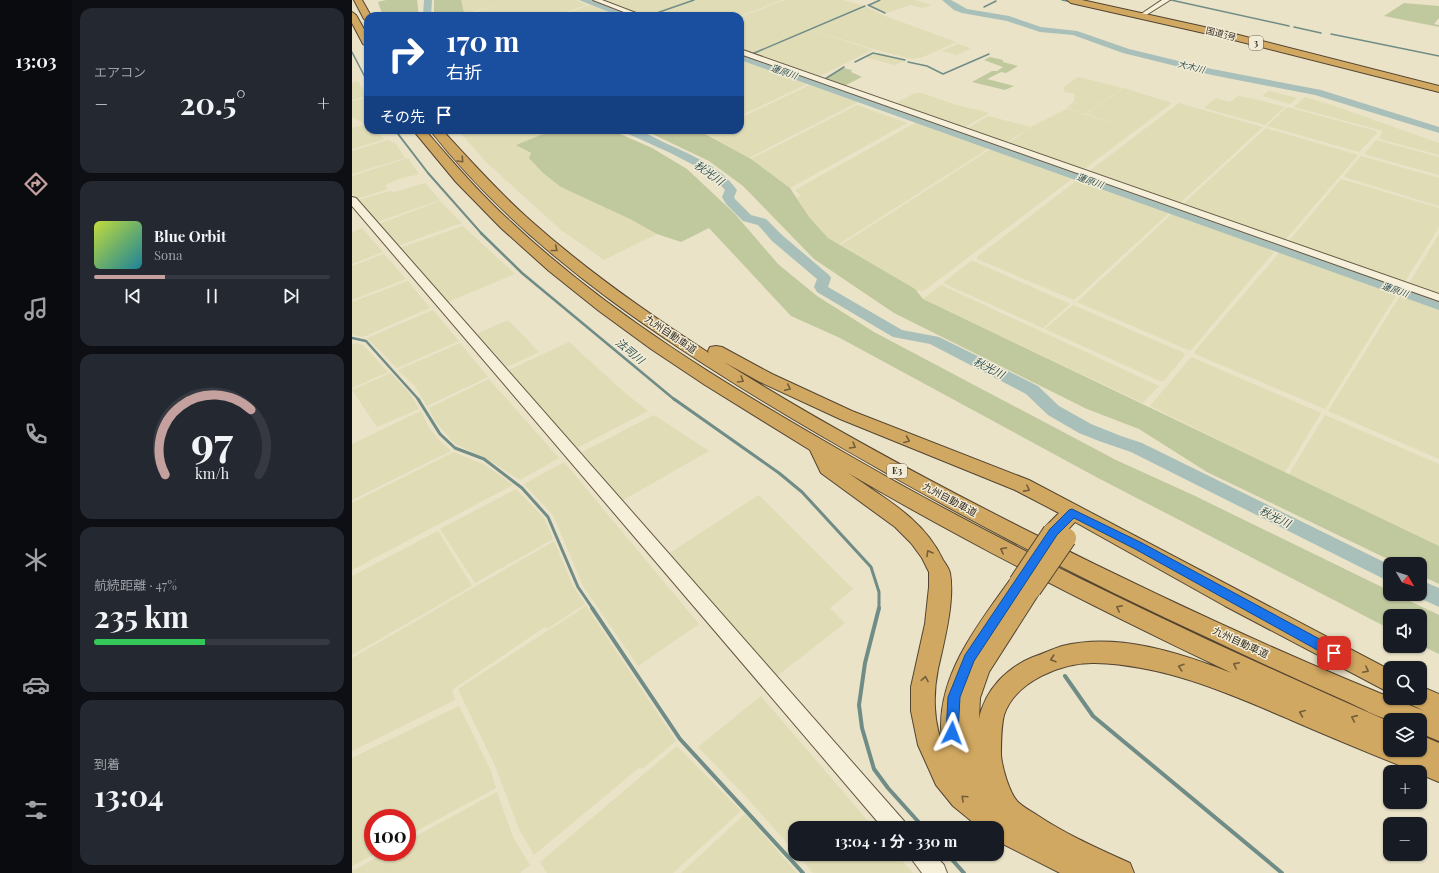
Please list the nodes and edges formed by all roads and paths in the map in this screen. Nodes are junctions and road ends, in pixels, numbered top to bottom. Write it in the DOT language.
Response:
graph roads {
  1 [pos="358,0"];
  2 [pos="596,0"];
  3 [pos="1071,0"];
  4 [pos="1168,0"];
  5 [pos="364,12"];
  6 [pos="630,12"];
  7 [pos="352,15"];
  8 [pos="1141,16"];
  9 [pos="364,37"];
  10 [pos="744,52"];
  11 [pos="1439,90"];
  12 [pos="422,134"];
  13 [pos="439,134"];
  14 [pos="352,200"];
  15 [pos="1439,298"];
  16 [pos="629,305"];
  17 [pos="817,445"];
  18 [pos="1072,512"];
  19 [pos="1025,586"];
  20 [pos="1383,678"];
  21 [pos="1427,700"];
  22 [pos="1439,706"];
  23 [pos="1401,713"];
  24 [pos="1427,724"];
  25 [pos="1439,729"];
  26 [pos="1383,731"];
  27 [pos="1383,747"];
  28 [pos="1427,750"];
  29 [pos="1439,755"];
  30 [pos="1409,757"];
  31 [pos="1439,769"];
  32 [pos="1008,810"];
  33 [pos="891,821"];
  34 [pos="1042,850"];
  35 [pos="926,861"];
  36 [pos="936,873"];
  37 [pos="1088,873"];
  38 [pos="1120,873"];
  1 -- 5 [label="highway"];
  2 -- 6 [label="street"];
  3 -- 8 [label="highway, 国道3号 / 3"];
  4 -- 8 [label="street"];
  7 -- 9 [label="highway"];
  8 -- 11 [label="highway, 国道3号 / 3"];
  10 -- 15 [label="street"];
  12 -- 17 [label="highway, 九州自動車道 / E3"];
  13 -- 16 [label="highway, 九州自動車道 / E3, one-way"];
  14 -- 33 [label="street"];
  16 -- 18 [label="highway, one-way"];
  16 -- 23 [label="highway, 九州自動車道 / E3, one-way"];
  26 -- 17 [label="highway, 九州自動車道 / E3, one-way"];
  34 -- 17 [label="highway, one-way"];
  18 -- 19 [label="highway, bridge"];
  18 -- 20 [label="highway, one-way"];
  19 -- 32 [label="highway"];
  19 -- 34 [label="highway"];
  21 -- 22 [label="highway"];
  24 -- 25 [label="highway, 九州自動車道 / E3"];
  27 -- 32 [label="highway, one-way"];
  28 -- 29 [label="highway"];
  30 -- 31 [label="highway"];
  32 -- 38 [label="highway"];
  34 -- 37 [label="highway"];
  35 -- 36 [label="street"];
}
